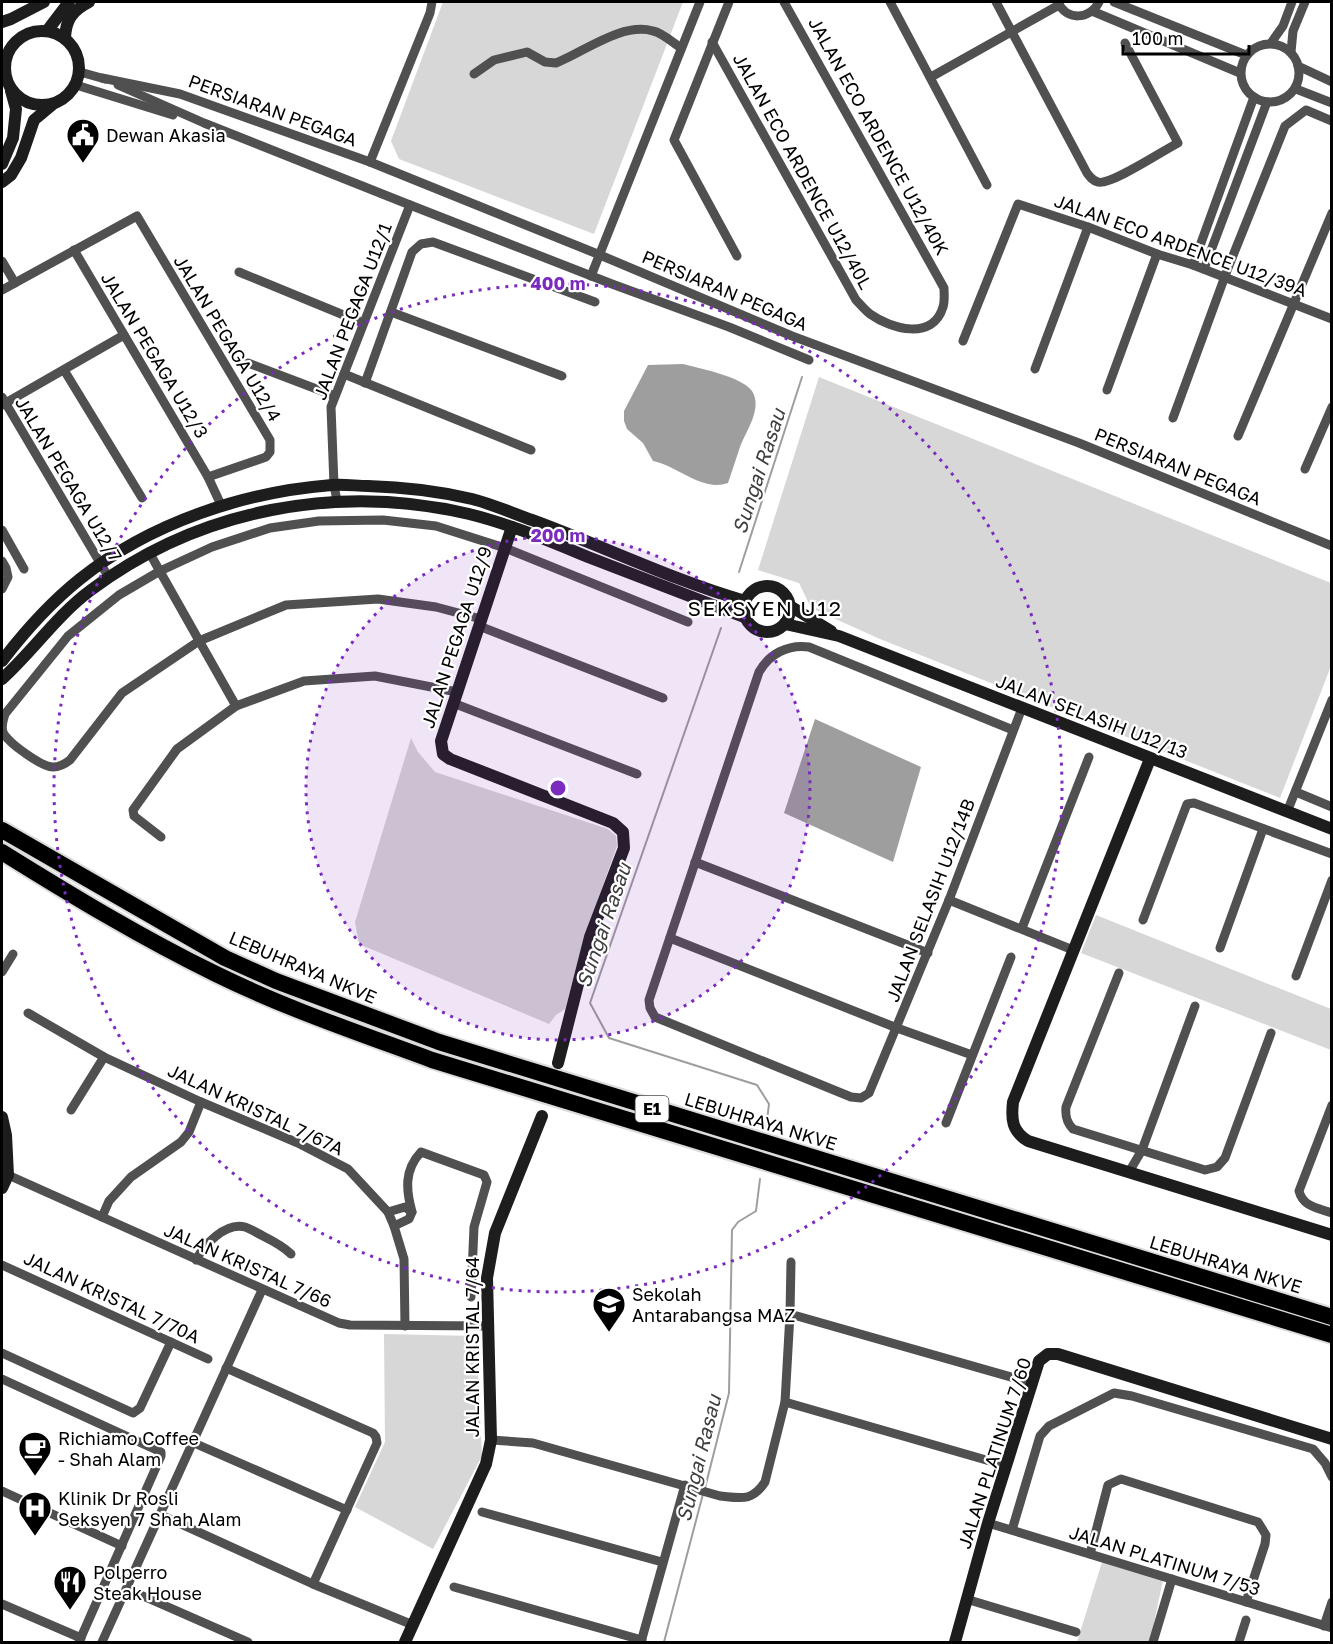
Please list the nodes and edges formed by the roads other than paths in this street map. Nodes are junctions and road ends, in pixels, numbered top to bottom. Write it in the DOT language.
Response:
graph roads {
  1 [pos="44,2"];
  2 [pos="69,2"];
  3 [pos="89,2"];
  4 [pos="432,2"];
  5 [pos="700,2"];
  6 [pos="729,2"];
  7 [pos="784,2"];
  8 [pos="890,2"];
  9 [pos="996,2"];
  10 [pos="1099,2"];
  11 [pos="1114,2"];
  12 [pos="1292,2"];
  13 [pos="1305,2"];
  14 [pos="1058,3"];
  15 [pos="1092,11"];
  16 [pos="2,22"];
  17 [pos="47,31"];
  18 [pos="1013,32"];
  19 [pos="65,38"];
  20 [pos="712,42"];
  21 [pos="7,43"];
  22 [pos="1125,43"];
  23 [pos="1271,43"];
  24 [pos="681,48"];
  25 [pos="1291,52"];
  26 [pos="1246,55"];
  27 [pos="3,64"];
  28 [pos="1298,66"];
  29 [pos="80,72"];
  30 [pos="1240,73"];
  31 [pos="474,74"];
  32 [pos="931,77"];
  33 [pos="102,78"];
  34 [pos="1332,82"];
  35 [pos="76,85"];
  36 [pos="9,86"];
  37 [pos="1296,89"];
  38 [pos="1254,97"];
  39 [pos="1267,102"];
  40 [pos="1332,102"];
  41 [pos="53,105"];
  42 [pos="1332,121"];
  43 [pos="204,123"];
  44 [pos="370,162"];
  45 [pos="2,164"];
  46 [pos="2,182"];
  47 [pos="987,185"];
  48 [pos="410,205"];
  49 [pos="1332,213"];
  50 [pos="1088,227"];
  51 [pos="74,250"];
  52 [pos="1157,254"];
  53 [pos="600,255"];
  54 [pos="737,256"];
  55 [pos="2,261"];
  56 [pos="1193,265"];
  57 [pos="1204,269"];
  58 [pos="239,272"];
  59 [pos="591,276"];
  60 [pos="1224,278"];
  61 [pos="15,283"];
  62 [pos="2,290"];
  63 [pos="596,302"];
  64 [pos="1294,303"];
  65 [pos="391,312"];
  66 [pos="869,313"];
  67 [pos="1332,319"];
  68 [pos="363,323"];
  69 [pos="124,335"];
  70 [pos="963,341"];
  71 [pos="809,360"];
  72 [pos="248,363"];
  73 [pos="1035,369"];
  74 [pos="64,370"];
  75 [pos="344,374"];
  76 [pos="562,376"];
  77 [pos="365,383"];
  78 [pos="1107,390"];
  79 [pos="336,396"];
  80 [pos="3,402"];
  81 [pos="1332,407"];
  82 [pos="1173,418"];
  83 [pos="1238,436"];
  84 [pos="531,450"];
  85 [pos="1305,469"];
  86 [pos="208,477"];
  87 [pos="334,485"];
  88 [pos="142,498"];
  89 [pos="337,501"];
  90 [pos="222,507"];
  91 [pos="512,526"];
  92 [pos="2,530"];
  93 [pos="1332,546"];
  94 [pos="505,548"];
  95 [pos="149,552"];
  96 [pos="2,561"];
  97 [pos="101,564"];
  98 [pos="24,569"];
  99 [pos="160,571"];
  100 [pos="109,578"];
  101 [pos="2,589"];
  102 [pos="745,601"];
  103 [pos="790,606"];
  104 [pos="744,617"];
  105 [pos="688,622"];
  106 [pos="480,623"];
  107 [pos="785,624"];
  108 [pos="839,636"];
  109 [pos="199,641"];
  110 [pos="2,661"];
  111 [pos="2,679"];
  112 [pos="455,698"];
  113 [pos="663,698"];
  114 [pos="1332,700"];
  115 [pos="236,706"];
  116 [pos="1022,708"];
  117 [pos="1013,730"];
  118 [pos="1089,757"];
  119 [pos="1150,759"];
  120 [pos="637,774"];
  121 [pos="1296,792"];
  122 [pos="1332,807"];
  123 [pos="1287,812"];
  124 [pos="1263,829"];
  125 [pos="1332,829"];
  126 [pos="2,830"];
  127 [pos="161,837"];
  128 [pos="2,852"];
  129 [pos="1332,854"];
  130 [pos="695,862"];
  131 [pos="1332,880"];
  132 [pos="949,900"];
  133 [pos="1143,920"];
  134 [pos="1022,928"];
  135 [pos="670,938"];
  136 [pos="1220,948"];
  137 [pos="1073,950"];
  138 [pos="928,953"];
  139 [pos="12,954"];
  140 [pos="1011,957"];
  141 [pos="2,972"];
  142 [pos="1119,973"];
  143 [pos="1296,976"];
  144 [pos="1196,1006"];
  145 [pos="28,1013"];
  146 [pos="897,1028"];
  147 [pos="1271,1033"];
  148 [pos="972,1055"];
  149 [pos="104,1057"];
  150 [pos="558,1063"];
  151 [pos="201,1102"];
  152 [pos="1332,1105"];
  153 [pos="70,1110"];
  154 [pos="542,1116"];
  155 [pos="2,1117"];
  156 [pos="946,1123"];
  157 [pos="1142,1149"];
  158 [pos="1129,1172"];
  159 [pos="4,1175"];
  160 [pos="2,1188"];
  161 [pos="388,1212"];
  162 [pos="412,1212"];
  163 [pos="1332,1213"];
  164 [pos="102,1217"];
  165 [pos="394,1227"];
  166 [pos="1332,1236"];
  167 [pos="291,1254"];
  168 [pos="195,1260"];
  169 [pos="791,1262"];
  170 [pos="2,1264"];
  171 [pos="262,1290"];
  172 [pos="471,1297"];
  173 [pos="790,1314"];
  174 [pos="1332,1317"];
  175 [pos="405,1326"];
  176 [pos="488,1326"];
  177 [pos="1332,1335"];
  178 [pos="171,1342"];
  179 [pos="2,1353"];
  180 [pos="208,1359"];
  181 [pos="226,1368"];
  182 [pos="2,1379"];
  183 [pos="1032,1383"];
  184 [pos="785,1402"];
  185 [pos="1332,1439"];
  186 [pos="491,1440"];
  187 [pos="194,1443"];
  188 [pos="1007,1466"];
  189 [pos="1332,1477"];
  190 [pos="690,1486"];
  191 [pos="2,1491"];
  192 [pos="347,1510"];
  193 [pos="482,1512"];
  194 [pos="161,1515"];
  195 [pos="988,1523"];
  196 [pos="1012,1530"];
  197 [pos="122,1546"];
  198 [pos="1090,1554"];
  199 [pos="662,1562"];
  200 [pos="1172,1579"];
  201 [pos="312,1584"];
  202 [pos="454,1587"];
  203 [pos="127,1589"];
  204 [pos="966,1599"];
  205 [pos="1246,1602"];
  206 [pos="1332,1602"];
  207 [pos="2,1604"];
  208 [pos="1246,1620"];
  209 [pos="412,1625"];
  210 [pos="1328,1627"];
  211 [pos="1076,1632"];
  212 [pos="80,1640"];
  213 [pos="641,1641"];
  214 [pos="102,1642"];
  215 [pos="248,1642"];
  216 [pos="405,1642"];
  217 [pos="955,1642"];
  218 [pos="1153,1642"];
  219 [pos="1239,1642"];
  1 -- 16 [label="street"];
  2 -- 17 [label="street"];
  3 -- 19 [label="street"];
  4 -- 44 [label="street"];
  5 -- 24 [label="street"];
  6 -- 20 [label="street"];
  7 -- 66 [label="street, JALAN ECO ARDENCE U12/40K"];
  8 -- 32 [label="street"];
  9 -- 18 [label="street"];
  10 -- 15 [label="street"];
  11 -- 26 [label="street"];
  12 -- 23 [label="street"];
  13 -- 25 [label="street"];
  14 -- 15 [label="street"];
  14 -- 18 [label="street"];
  15 -- 30 [label="street"];
  17 -- 19 [label="street"];
  17 -- 21 [label="street"];
  18 -- 22 [label="street"];
  18 -- 32 [label="street"];
  19 -- 29 [label="street"];
  20 -- 54 [label="street"];
  20 -- 66 [label="street, JALAN ECO ARDENCE U12/40L"];
  21 -- 27 [label="street"];
  23 -- 25 [label="street"];
  23 -- 26 [label="street"];
  24 -- 31 [label="street"];
  24 -- 53 [label="street"];
  25 -- 28 [label="street"];
  26 -- 30 [label="street"];
  27 -- 36 [label="street"];
  28 -- 34 [label="street"];
  28 -- 37 [label="street"];
  29 -- 33 [label="street, PERSIARAN PEGAGA"];
  29 -- 35 [label="street"];
  30 -- 38 [label="street"];
  32 -- 47 [label="street"];
  33 -- 43 [label="street, PERSIARAN PEGAGA"];
  33 -- 44 [label="street, PERSIARAN PEGAGA"];
  35 -- 41 [label="street"];
  35 -- 43 [label="street, PERSIARAN PEGAGA"];
  36 -- 41 [label="street"];
  36 -- 45 [label="street"];
  37 -- 39 [label="street"];
  37 -- 40 [label="street"];
  38 -- 39 [label="street"];
  38 -- 56 [label="street"];
  39 -- 57 [label="street"];
  41 -- 46 [label="street"];
  42 -- 60 [label="street"];
  43 -- 48 [label="street, PERSIARAN PEGAGA"];
  44 -- 53 [label="street, PERSIARAN PEGAGA"];
  48 -- 59 [label="street, PERSIARAN PEGAGA"];
  48 -- 68 [label="street, JALAN PEGAGA U12/1"];
  49 -- 64 [label="street"];
  50 -- 52 [label="street, JALAN ECO ARDENCE U12/39A"];
  50 -- 70 [label="street, JALAN ECO ARDENCE U12/39A"];
  50 -- 73 [label="street"];
  51 -- 61 [label="street"];
  51 -- 69 [label="street, JALAN PEGAGA U12/3"];
  51 -- 86 [label="street, JALAN PEGAGA U12/4"];
  52 -- 56 [label="street, JALAN ECO ARDENCE U12/39A"];
  52 -- 78 [label="street"];
  53 -- 59 [label="street"];
  53 -- 93 [label="street, PERSIARAN PEGAGA"];
  55 -- 61 [label="street"];
  56 -- 57 [label="street, JALAN ECO ARDENCE U12/39A"];
  57 -- 60 [label="street, JALAN ECO ARDENCE U12/39A"];
  58 -- 68 [label="street"];
  59 -- 71 [label="street, PERSIARAN PEGAGA"];
  60 -- 64 [label="street, JALAN ECO ARDENCE U12/39A"];
  60 -- 82 [label="street"];
  61 -- 62 [label="street"];
  63 -- 65 [label="street"];
  64 -- 67 [label="street, JALAN ECO ARDENCE U12/39A"];
  64 -- 83 [label="street"];
  65 -- 76 [label="street"];
  65 -- 77 [label="street"];
  68 -- 75 [label="street, JALAN PEGAGA U12/1"];
  69 -- 74 [label="street"];
  69 -- 86 [label="street, JALAN PEGAGA U12/3"];
  72 -- 79 [label="street"];
  74 -- 80 [label="street"];
  74 -- 88 [label="street"];
  75 -- 77 [label="street"];
  75 -- 79 [label="street, JALAN PEGAGA U12/1"];
  77 -- 84 [label="street"];
  79 -- 87 [label="street, JALAN PEGAGA U12/1"];
  80 -- 97 [label="street, JALAN PEGAGA U12/7"];
  81 -- 85 [label="street"];
  86 -- 90 [label="street, JALAN PEGAGA U12/3"];
  87 -- 89 [label="street, JALAN PEGAGA U12/1"];
  87 -- 90 [label="street"];
  87 -- 102 [label="street"];
  89 -- 91 [label="street"];
  89 -- 95 [label="street"];
  90 -- 97 [label="street"];
  91 -- 94 [label="street, JALAN PEGAGA U12/9"];
  91 -- 104 [label="street"];
  92 -- 98 [label="street"];
  94 -- 99 [label="street"];
  94 -- 105 [label="street"];
  94 -- 106 [label="street, JALAN PEGAGA U12/9"];
  95 -- 99 [label="street"];
  95 -- 100 [label="street"];
  96 -- 101 [label="street"];
  97 -- 100 [label="street, JALAN PEGAGA U12/7"];
  97 -- 110 [label="street"];
  99 -- 109 [label="street"];
  99 -- 109 [label="street"];
  100 -- 111 [label="street"];
  102 -- 103 [label="street"];
  102 -- 104 [label="street"];
  103 -- 107 [label="street"];
  103 -- 108 [label="street, JALAN SELASIH U12/13"];
  104 -- 107 [label="street"];
  106 -- 109 [label="street"];
  106 -- 112 [label="street, JALAN PEGAGA U12/9"];
  106 -- 113 [label="street"];
  107 -- 108 [label="street, JALAN SELASIH U12/13"];
  108 -- 116 [label="street, JALAN SELASIH U12/13"];
  109 -- 115 [label="street"];
  112 -- 115 [label="street"];
  112 -- 120 [label="street"];
  112 -- 150 [label="street, JALAN PEGAGA U12/9"];
  114 -- 121 [label="street"];
  115 -- 127 [label="street"];
  116 -- 117 [label="street, JALAN SELASIH U12/14B"];
  116 -- 119 [label="street, JALAN SELASIH U12/13"];
  117 -- 130 [label="street"];
  117 -- 132 [label="street, JALAN SELASIH U12/14B"];
  118 -- 134 [label="street"];
  119 -- 123 [label="street, JALAN SELASIH U12/13"];
  119 -- 137 [label="street"];
  121 -- 122 [label="street"];
  121 -- 123 [label="street"];
  123 -- 125 [label="street, JALAN SELASIH U12/13"];
  124 -- 129 [label="street"];
  124 -- 133 [label="street"];
  124 -- 136 [label="street"];
  126 -- 174 [label="highway, LEBUHRAYA NKVE / E1"];
  128 -- 177 [label="highway, LEBUHRAYA NKVE / E1"];
  130 -- 135 [label="street"];
  130 -- 138 [label="street"];
  131 -- 143 [label="street"];
  132 -- 134 [label="street"];
  132 -- 138 [label="street, JALAN SELASIH U12/14B"];
  134 -- 137 [label="street"];
  135 -- 146 [label="street"];
  135 -- 146 [label="street, JALAN SELASIH U12/14B"];
  137 -- 158 [label="street"];
  138 -- 146 [label="street, JALAN SELASIH U12/14B"];
  139 -- 141 [label="street"];
  140 -- 148 [label="street"];
  142 -- 157 [label="street"];
  144 -- 157 [label="street"];
  145 -- 149 [label="street, JALAN KRISTAL 7/67A"];
  146 -- 148 [label="street"];
  147 -- 157 [label="street"];
  148 -- 156 [label="street"];
  149 -- 151 [label="street, JALAN KRISTAL 7/67A"];
  149 -- 153 [label="street"];
  151 -- 161 [label="street, JALAN KRISTAL 7/67A"];
  151 -- 164 [label="street"];
  152 -- 163 [label="street"];
  154 -- 176 [label="street, JALAN KRISTAL 7/64"];
  155 -- 159 [label="street"];
  157 -- 158 [label="street"];
  158 -- 166 [label="street"];
  159 -- 160 [label="street"];
  159 -- 164 [label="street, JALAN KRISTAL 7/66"];
  161 -- 162 [label="street"];
  161 -- 165 [label="street, JALAN KRISTAL 7/67A"];
  162 -- 165 [label="street"];
  162 -- 172 [label="street"];
  164 -- 168 [label="street, JALAN KRISTAL 7/66"];
  165 -- 175 [label="street, JALAN KRISTAL 7/67A"];
  167 -- 168 [label="street"];
  168 -- 171 [label="street, JALAN KRISTAL 7/66"];
  169 -- 173 [label="street"];
  170 -- 178 [label="street, JALAN KRISTAL 7/70A"];
  171 -- 175 [label="street, JALAN KRISTAL 7/66"];
  171 -- 181 [label="street"];
  173 -- 183 [label="street"];
  173 -- 184 [label="street"];
  175 -- 176 [label="street, JALAN KRISTAL 7/66"];
  176 -- 186 [label="street, JALAN KRISTAL 7/64"];
  178 -- 179 [label="street"];
  178 -- 180 [label="street, JALAN KRISTAL 7/70A"];
  181 -- 187 [label="street"];
  181 -- 192 [label="street"];
  182 -- 197 [label="street"];
  183 -- 185 [label="street, JALAN PLATINUM 7/60"];
  183 -- 188 [label="street, JALAN PLATINUM 7/60"];
  184 -- 188 [label="street"];
  184 -- 190 [label="street"];
  186 -- 190 [label="street"];
  186 -- 209 [label="street, JALAN KRISTAL 7/64"];
  187 -- 192 [label="street"];
  187 -- 194 [label="street"];
  188 -- 195 [label="street, JALAN PLATINUM 7/60"];
  189 -- 196 [label="street"];
  190 -- 199 [label="street"];
  191 -- 197 [label="street"];
  192 -- 201 [label="street"];
  193 -- 199 [label="street"];
  194 -- 201 [label="street"];
  194 -- 203 [label="street"];
  195 -- 196 [label="street, JALAN PLATINUM 7/53"];
  195 -- 204 [label="street, JALAN PLATINUM 7/60"];
  196 -- 198 [label="street, JALAN PLATINUM 7/53"];
  197 -- 212 [label="street"];
  198 -- 200 [label="street, JALAN PLATINUM 7/53"];
  198 -- 205 [label="street"];
  199 -- 213 [label="street"];
  200 -- 205 [label="street, JALAN PLATINUM 7/53"];
  200 -- 218 [label="street"];
  201 -- 209 [label="street"];
  202 -- 213 [label="street"];
  203 -- 214 [label="street"];
  203 -- 215 [label="street"];
  204 -- 211 [label="street"];
  204 -- 217 [label="street, JALAN PLATINUM 7/60"];
  205 -- 210 [label="street, JALAN PLATINUM 7/53"];
  206 -- 210 [label="street"];
  207 -- 212 [label="street"];
  208 -- 219 [label="street"];
  209 -- 216 [label="street, JALAN KRISTAL 7/64"];
}
